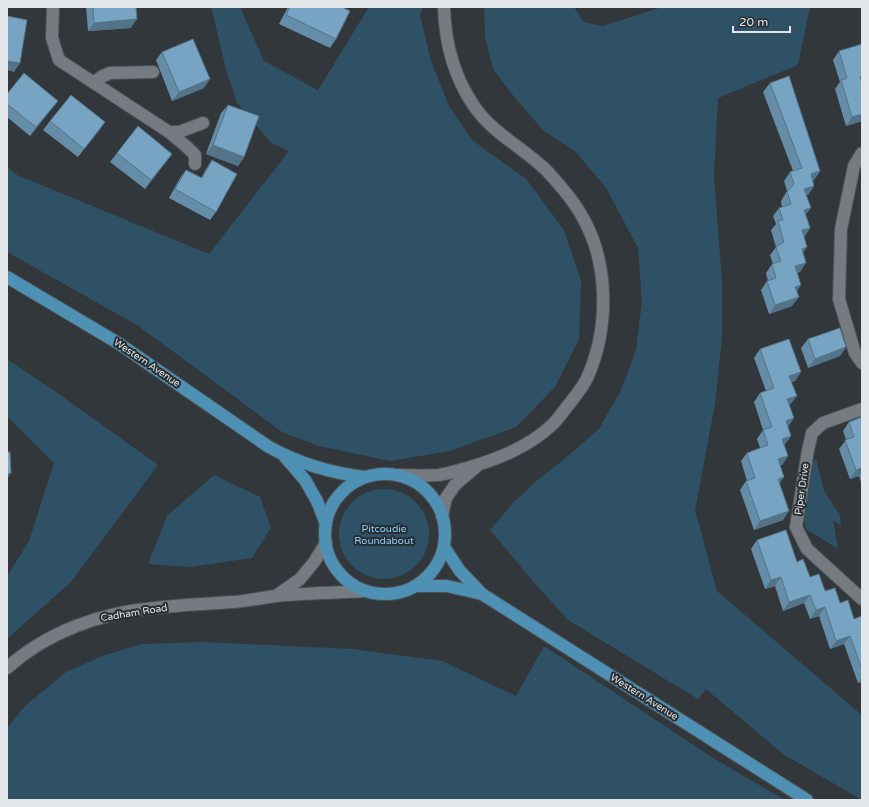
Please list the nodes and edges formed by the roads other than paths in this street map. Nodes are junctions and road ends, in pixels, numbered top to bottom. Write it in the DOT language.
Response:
graph roads {
  1 [pos="53,7"];
  2 [pos="444,7"];
  3 [pos="153,72"];
  4 [pos="94,84"];
  5 [pos="203,123"];
  6 [pos="169,132"];
  7 [pos="862,153"];
  8 [pos="195,164"];
  9 [pos="7,277"];
  10 [pos="862,363"];
  11 [pos="862,409"];
  12 [pos="283,455"];
  13 [pos="480,464"];
  14 [pos="399,476"];
  15 [pos="365,477"];
  16 [pos="442,516"];
  17 [pos="326,524"];
  18 [pos="326,543"];
  19 [pos="444,547"];
  20 [pos="415,586"];
  21 [pos="366,591"];
  22 [pos="482,594"];
  23 [pos="275,596"];
  24 [pos="862,599"];
  25 [pos="7,668"];
  26 [pos="807,800"];
  1 -- 4 [label="street"];
  2 -- 13 [label="street"];
  3 -- 4 [label="street"];
  4 -- 6 [label="street"];
  5 -- 6 [label="street"];
  6 -- 8 [label="street"];
  7 -- 10 [label="street"];
  9 -- 12 [label="main road, Western Avenue"];
  11 -- 24 [label="street, Piper Drive"];
  12 -- 15 [label="main road"];
  12 -- 17 [label="main road"];
  13 -- 14 [label="street"];
  13 -- 16 [label="street"];
  14 -- 15 [label="main road"];
  14 -- 16 [label="main road"];
  15 -- 17 [label="main road"];
  16 -- 19 [label="main road"];
  17 -- 18 [label="main road"];
  18 -- 21 [label="main road"];
  18 -- 23 [label="street, Cadham Road"];
  19 -- 20 [label="main road"];
  19 -- 22 [label="main road, Western Avenue"];
  20 -- 21 [label="main road"];
  20 -- 22 [label="main road, Western Avenue"];
  21 -- 23 [label="street, Cadham Road"];
  22 -- 26 [label="main road, Western Avenue"];
  23 -- 25 [label="street, Cadham Road"];
}
